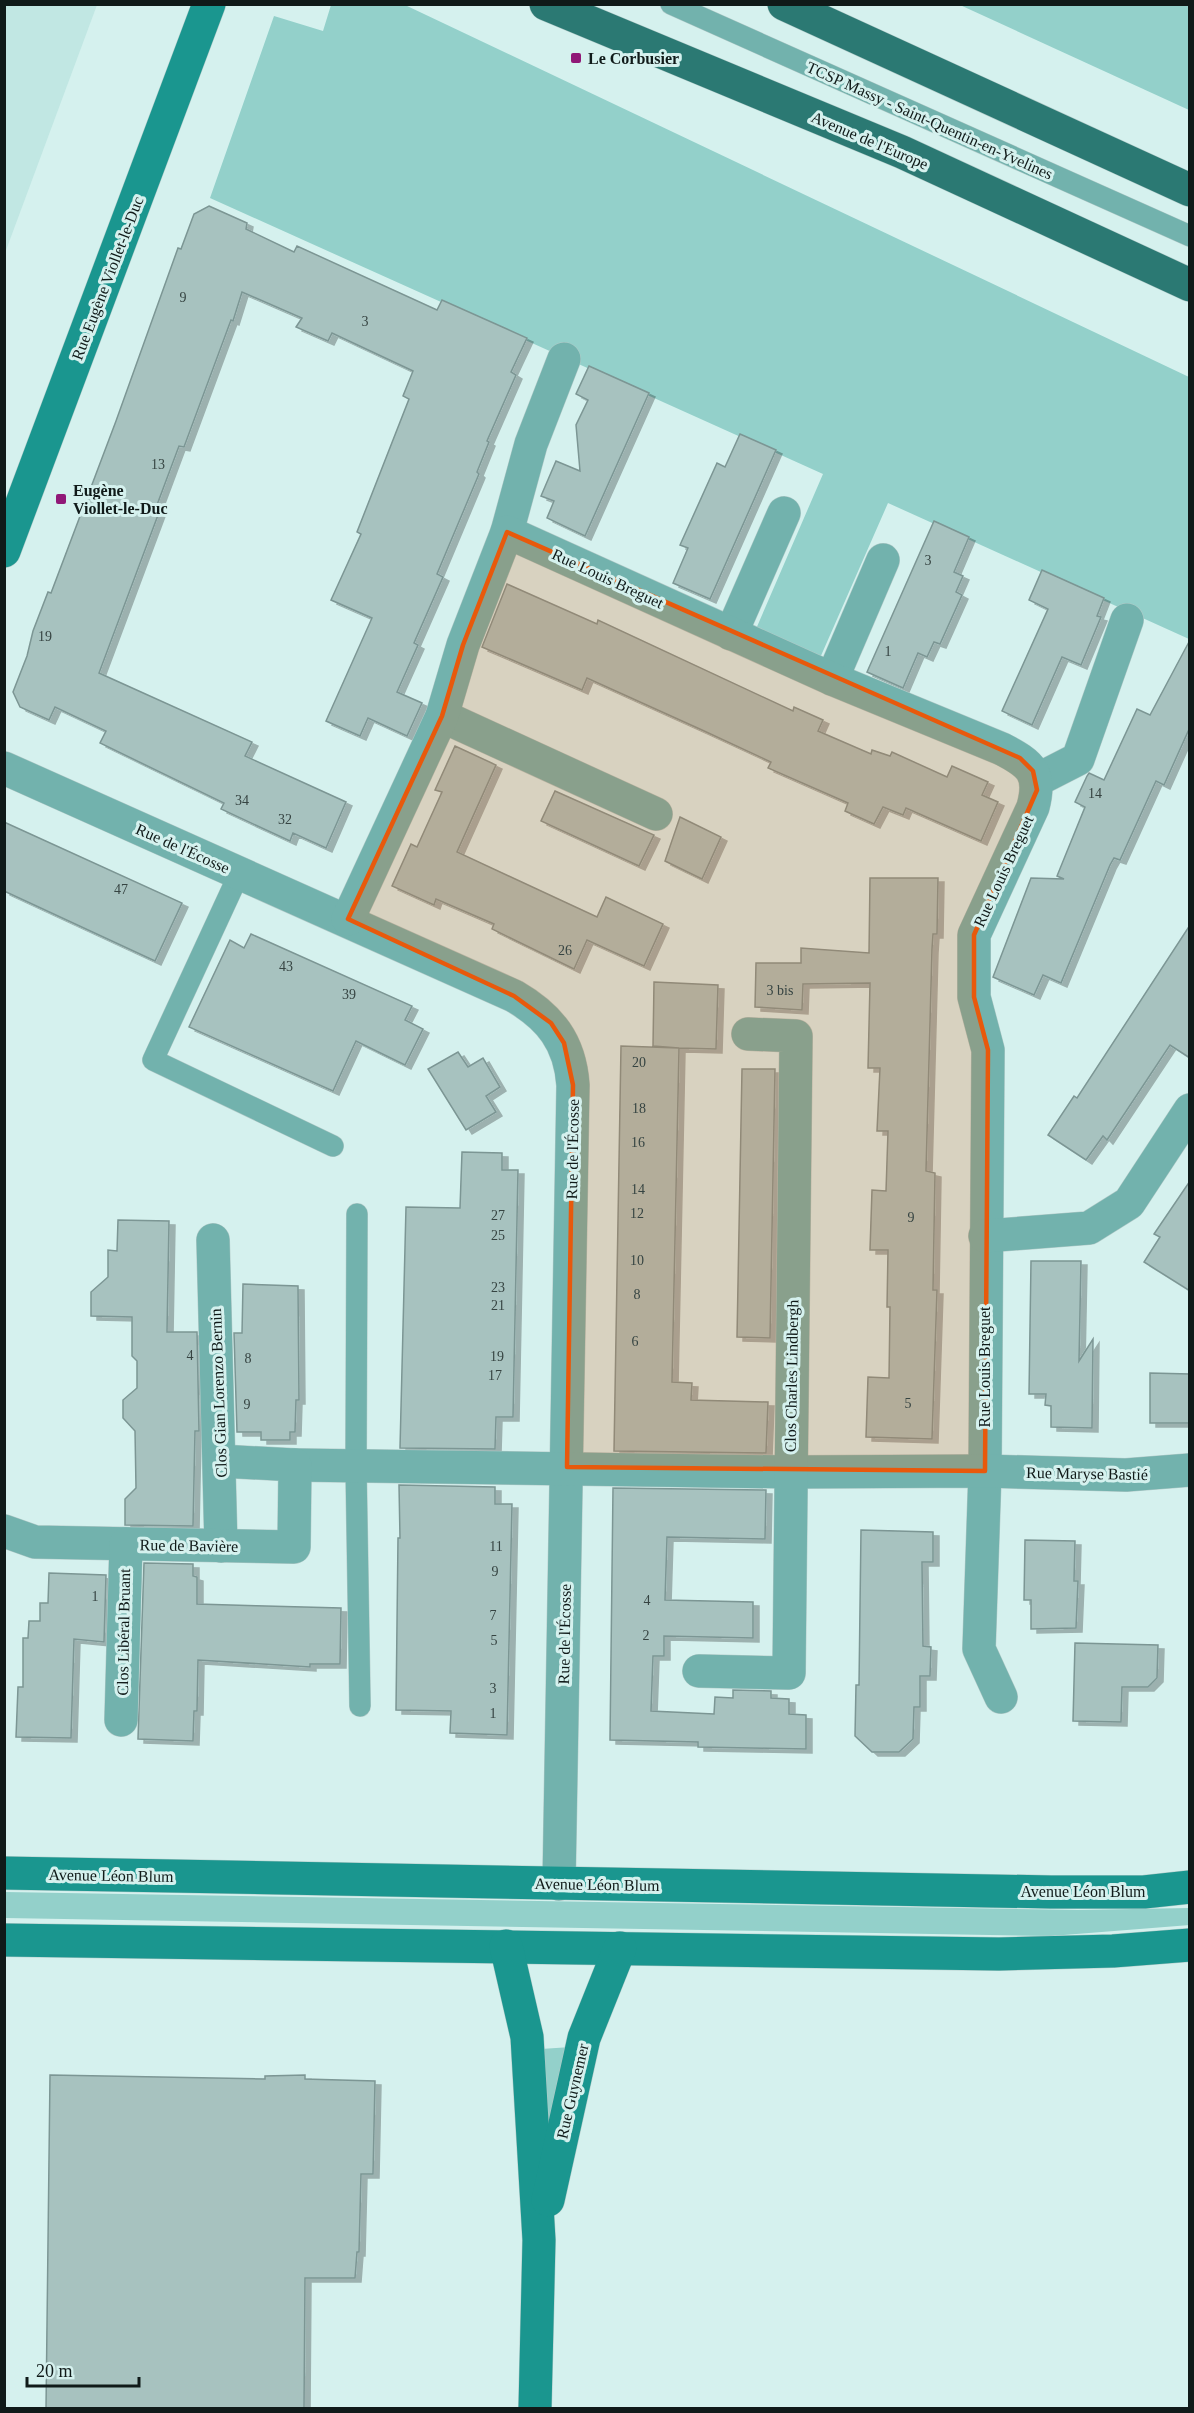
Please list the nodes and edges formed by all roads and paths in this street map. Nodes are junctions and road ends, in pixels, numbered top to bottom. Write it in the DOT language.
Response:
graph roads {
  1 [pos="209,4"];
  2 [pos="546,4"];
  3 [pos="671,4"];
  4 [pos="784,4"];
  5 [pos="1190,190"];
  6 [pos="1190,236"];
  7 [pos="1190,285"];
  8 [pos="564,359"];
  9 [pos="784,513"];
  10 [pos="507,532"];
  11 [pos="4,552"];
  12 [pos="883,560"];
  13 [pos="1128,620"];
  14 [pos="730,634"];
  15 [pos="832,679"];
  16 [pos="442,716"];
  17 [pos="4,768"];
  18 [pos="1036,780"];
  19 [pos="656,814"];
  20 [pos="239,874"];
  21 [pos="348,919"];
  22 [pos="748,1034"];
  23 [pos="1190,1110"];
  24 [pos="333,1146"];
  25 [pos="357,1214"];
  26 [pos="985,1236"];
  27 [pos="213,1240"];
  28 [pos="220,1461"];
  29 [pos="296,1465"];
  30 [pos="356,1466"];
  31 [pos="567,1467"];
  32 [pos="1190,1470"];
  33 [pos="985,1471"];
  34 [pos="790,1472"];
  35 [pos="4,1530"];
  36 [pos="126,1544"];
  37 [pos="221,1546"];
  38 [pos="699,1671"];
  39 [pos="1001,1697"];
  40 [pos="360,1706"];
  41 [pos="121,1720"];
  42 [pos="4,1873"];
  43 [pos="560,1884"];
  44 [pos="1190,1887"];
  45 [pos="4,1940"];
  46 [pos="1190,1945"];
  47 [pos="506,1946"];
  48 [pos="620,1948"];
  49 [pos="539,2240"];
  50 [pos="535,2409"];
  1 -- 11 [label="main road, Rue Eugène Viollet-le-Duc"];
  2 -- 7 [label="main road, Avenue de l'Europe"];
  3 -- 6 [label="lane, TCSP Massy - Saint-Quentin-en-Yvelines"];
  4 -- 5 [label="main road"];
  8 -- 10 [label="street"];
  9 -- 14 [label="street"];
  10 -- 14 [label="street, Rue Louis Breguet"];
  10 -- 16 [label="street"];
  12 -- 15 [label="street"];
  13 -- 18 [label="street"];
  14 -- 15 [label="street, Rue Louis Breguet"];
  15 -- 18 [label="street, Rue Louis Breguet"];
  16 -- 19 [label="street"];
  16 -- 21 [label="street"];
  17 -- 20 [label="street, Rue de l'Écosse"];
  18 -- 26 [label="street, Rue Louis Breguet"];
  20 -- 21 [label="street, Rue de l'Écosse"];
  20 -- 24 [label="lane"];
  21 -- 31 [label="street, Rue de l'Écosse"];
  22 -- 34 [label="street, Clos Charles Lindbergh"];
  23 -- 26 [label="street"];
  25 -- 30 [label="lane"];
  26 -- 33 [label="street, Rue Louis Breguet"];
  27 -- 28 [label="street, Clos Gian Lorenzo Bernin"];
  28 -- 29 [label="street"];
  28 -- 37 [label="street, Clos Gian Lorenzo Bernin"];
  29 -- 30 [label="street"];
  29 -- 37 [label="street, Rue de Bavière"];
  30 -- 31 [label="street"];
  30 -- 40 [label="lane"];
  31 -- 34 [label="street"];
  31 -- 43 [label="street, Rue de l'Écosse"];
  32 -- 33 [label="street, Rue Maryse Bastié"];
  33 -- 34 [label="street"];
  33 -- 39 [label="street, Rue Louis Breguet"];
  34 -- 38 [label="street, Clos Charles Lindbergh"];
  35 -- 36 [label="street, Rue de Bavière"];
  36 -- 37 [label="street, Rue de Bavière"];
  36 -- 41 [label="street, Clos Libéral Bruant"];
  42 -- 43 [label="main road, Avenue Léon Blum"];
  43 -- 44 [label="main road, Avenue Léon Blum"];
  45 -- 47 [label="main road"];
  46 -- 48 [label="main road"];
  47 -- 48 [label="main road"];
  47 -- 49 [label="main road, Rue Guynemer"];
  48 -- 49 [label="main road, Rue Guynemer"];
  49 -- 50 [label="main road, Rue Guynemer"];
}
